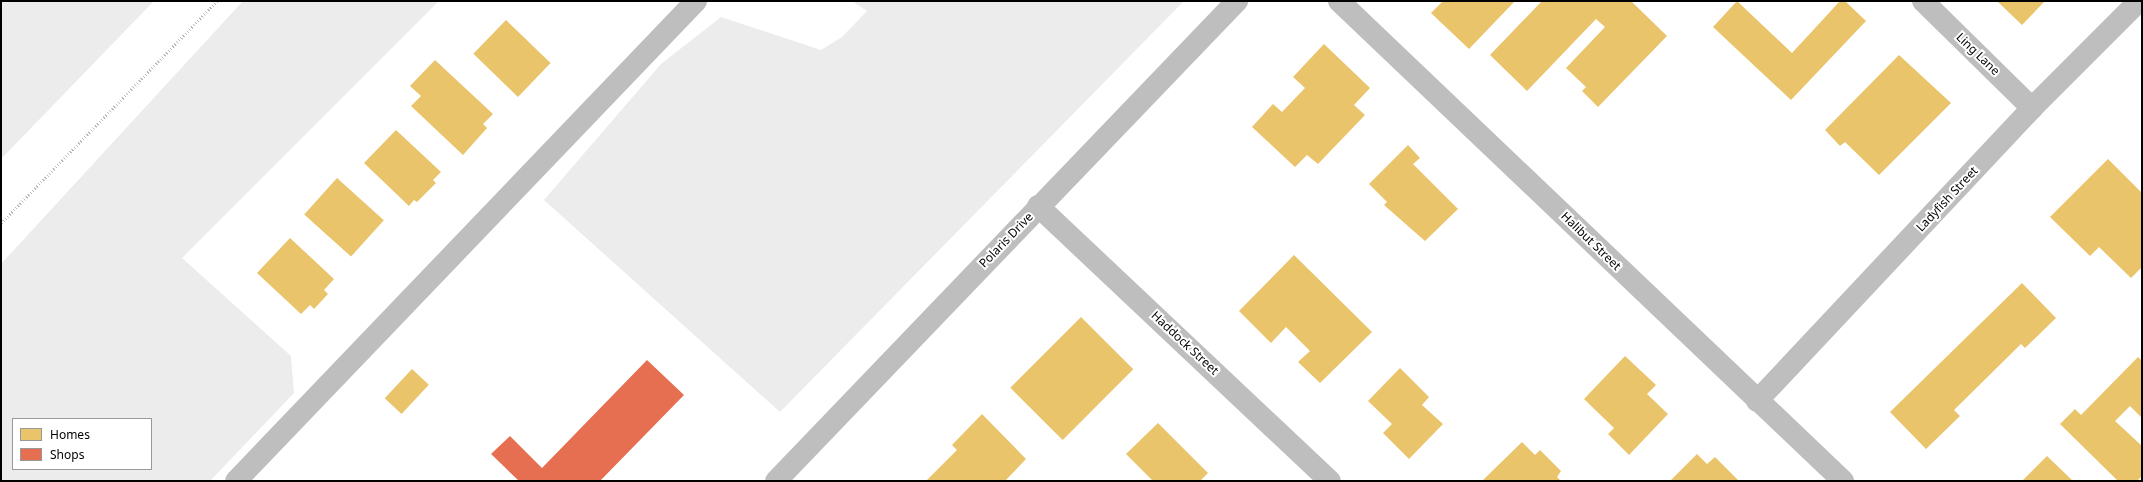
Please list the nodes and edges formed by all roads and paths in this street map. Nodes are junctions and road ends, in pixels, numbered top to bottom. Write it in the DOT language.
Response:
graph roads {
  1 [pos="217,1"];
  2 [pos="696,1"];
  3 [pos="1237,1"];
  4 [pos="1339,1"];
  5 [pos="1923,1"];
  6 [pos="2139,1"];
  7 [pos="2032,108"];
  8 [pos="1038,206"];
  9 [pos="1,223"];
  10 [pos="1757,401"];
  11 [pos="236,481"];
  12 [pos="776,481"];
  13 [pos="1330,481"];
  14 [pos="1843,481"];
  1 -- 9 [label="path"];
  2 -- 11 [label="street"];
  3 -- 8 [label="street, Polaris Drive"];
  4 -- 10 [label="street, Halibut Street"];
  5 -- 7 [label="street, Ling Lane"];
  6 -- 7 [label="street, Ladyfish Street"];
  7 -- 10 [label="street, Ladyfish Street"];
  8 -- 12 [label="street, Polaris Drive"];
  8 -- 13 [label="street, Haddock Street"];
  10 -- 14 [label="street, Halibut Street"];
}
